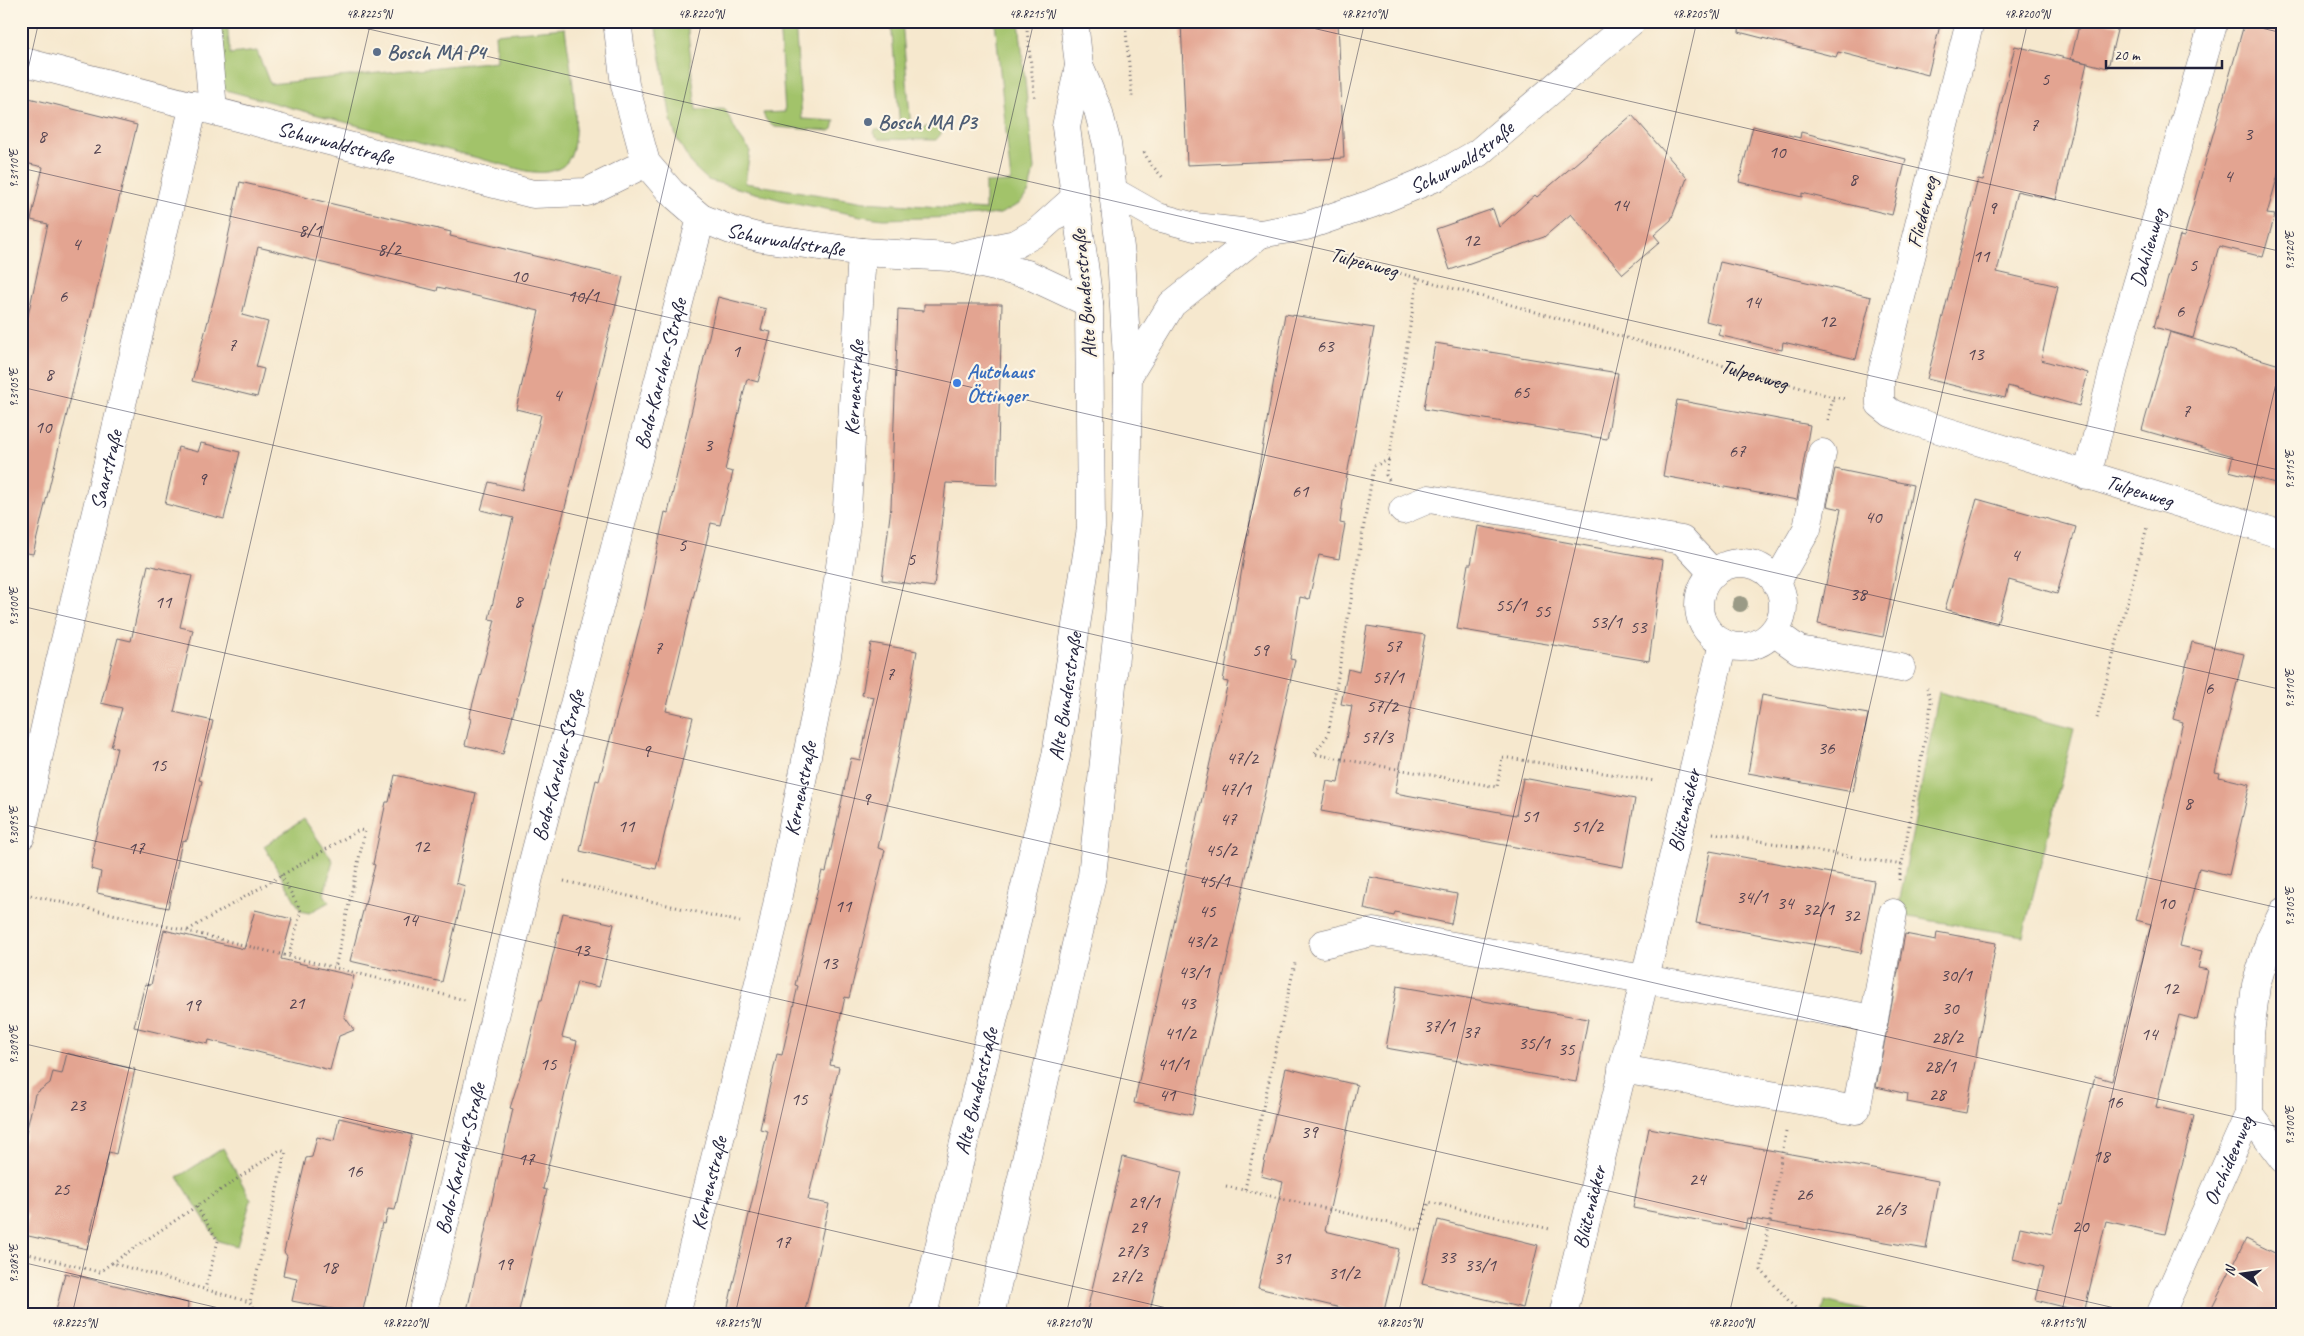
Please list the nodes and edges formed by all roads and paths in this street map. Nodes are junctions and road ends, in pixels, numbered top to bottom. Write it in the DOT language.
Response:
graph roads {
  1 [pos="205,21"];
  2 [pos="617,21"];
  3 [pos="1026,21"];
  4 [pos="1074,21"];
  5 [pos="1125,21"];
  6 [pos="1632,21"];
  7 [pos="1970,21"];
  8 [pos="2214,21"];
  9 [pos="21,61"];
  10 [pos="1079,66"];
  11 [pos="1035,101"];
  12 [pos="1133,106"];
  13 [pos="203,107"];
  14 [pos="1142,148"];
  15 [pos="646,162"];
  16 [pos="1166,181"];
  17 [pos="1114,192"];
  18 [pos="1075,198"];
  19 [pos="701,218"];
  20 [pos="1260,234"];
  21 [pos="862,252"];
  22 [pos="1330,253"];
  23 [pos="950,257"];
  24 [pos="1418,277"];
  25 [pos="1089,303"];
  26 [pos="1128,376"];
  27 [pos="1880,404"];
  28 [pos="1822,453"];
  29 [pos="1389,460"];
  30 [pos="2089,468"];
  31 [pos="2155,498"];
  32 [pos="1404,510"];
  33 [pos="2283,535"];
  34 [pos="1714,574"];
  35 [pos="1776,583"];
  36 [pos="1774,632"];
  37 [pos="1723,643"];
  38 [pos="1901,668"];
  39 [pos="2097,718"];
  40 [pos="1690,787"];
  41 [pos="1680,828"];
  42 [pos="21,836"];
  43 [pos="1902,865"];
  44 [pos="530,873"];
  45 [pos="281,875"];
  46 [pos="21,893"];
  47 [pos="2283,912"];
  48 [pos="1893,913"];
  49 [pos="772,930"];
  50 [pos="187,931"];
  51 [pos="1322,944"];
  52 [pos="290,956"];
  53 [pos="1296,960"];
  54 [pos="335,968"];
  55 [pos="1645,978"];
  56 [pos="498,1008"];
  57 [pos="1874,1019"];
  58 [pos="1622,1069"];
  59 [pos="1792,1099"];
  60 [pos="2249,1114"];
  61 [pos="2283,1159"];
  62 [pos="1226,1186"];
  63 [pos="1245,1189"];
  64 [pos="196,1207"];
  65 [pos="1582,1236"];
  66 [pos="21,1252"];
  67 [pos="112,1263"];
  68 [pos="205,1289"];
  69 [pos="250,1302"];
  70 [pos="259,1315"];
  71 [pos="422,1315"];
  72 [pos="676,1315"];
  73 [pos="923,1315"];
  74 [pos="990,1315"];
  75 [pos="1563,1315"];
  76 [pos="1796,1315"];
  77 [pos="2160,1315"];
  1 -- 13 [label="street, Saarstraße"];
  2 -- 15 [label="street, Schurwaldstraße"];
  3 -- 11 [label="path"];
  4 -- 10 [label="street, Alte Bundesstraße"];
  5 -- 12 [label="path"];
  6 -- 20 [label="street, Schurwaldstraße"];
  7 -- 27 [label="street, Fliederweg"];
  8 -- 30 [label="street, Dahlienweg"];
  9 -- 13 [label="street, Schurwaldstraße"];
  10 -- 17 [label="street, Alte Bundesstraße"];
  10 -- 18 [label="street, Alte Bundesstraße"];
  13 -- 15 [label="street, Schurwaldstraße"];
  13 -- 42 [label="street, Saarstraße"];
  14 -- 16 [label="path"];
  15 -- 19 [label="street, Schurwaldstraße"];
  17 -- 20 [label="street, Schurwaldstraße"];
  17 -- 26 [label="street, Alte Bundesstraße"];
  18 -- 23 [label="street, Schurwaldstraße"];
  18 -- 25 [label="street, Alte Bundesstraße"];
  19 -- 21 [label="street, Schurwaldstraße"];
  19 -- 44 [label="street, Bodo-Karcher-Straße"];
  20 -- 26 [label="street, Schurwaldstraße"];
  21 -- 23 [label="street, Schurwaldstraße"];
  21 -- 49 [label="street, Kernenstraße"];
  22 -- 24 [label="path, Tulpenweg"];
  23 -- 25 [label="street, Schurwaldstraße"];
  24 -- 27 [label="path, Tulpenweg"];
  24 -- 29 [label="path"];
  25 -- 73 [label="street, Alte Bundesstraße"];
  26 -- 74 [label="street, Alte Bundesstraße"];
  27 -- 30 [label="street, Tulpenweg"];
  28 -- 35 [label="street"];
  29 -- 32 [label="path"];
  29 -- 40 [label="path"];
  30 -- 31 [label="street, Tulpenweg"];
  31 -- 33 [label="street, Tulpenweg"];
  31 -- 39 [label="path"];
  32 -- 34 [label="street"];
  34 -- 35 [label="street"];
  34 -- 37 [label="street"];
  35 -- 36 [label="street"];
  36 -- 37 [label="street"];
  36 -- 38 [label="street"];
  37 -- 40 [label="street, Blütenäcker"];
  38 -- 43 [label="path"];
  40 -- 41 [label="street, Blütenäcker"];
  41 -- 43 [label="path"];
  41 -- 55 [label="street, Blütenäcker"];
  43 -- 48 [label="path"];
  44 -- 49 [label="path"];
  44 -- 56 [label="street, Bodo-Karcher-Straße"];
  45 -- 50 [label="path"];
  45 -- 52 [label="path"];
  45 -- 54 [label="path"];
  46 -- 50 [label="path"];
  47 -- 60 [label="street, Orchideenweg"];
  48 -- 57 [label="street"];
  49 -- 72 [label="street, Kernenstraße"];
  50 -- 52 [label="path"];
  51 -- 55 [label="street"];
  52 -- 54 [label="path"];
  53 -- 63 [label="path"];
  54 -- 56 [label="path"];
  55 -- 57 [label="street"];
  55 -- 58 [label="street, Blütenäcker"];
  56 -- 71 [label="street, Bodo-Karcher-Straße"];
  57 -- 59 [label="street"];
  58 -- 59 [label="street"];
  58 -- 65 [label="street, Blütenäcker"];
  59 -- 76 [label="path"];
  60 -- 61 [label="street"];
  60 -- 77 [label="street, Orchideenweg"];
  62 -- 63 [label="path"];
  63 -- 65 [label="path"];
  64 -- 67 [label="path"];
  64 -- 68 [label="path"];
  64 -- 69 [label="path"];
  65 -- 75 [label="street, Blütenäcker"];
  66 -- 67 [label="path"];
  67 -- 68 [label="path"];
  68 -- 69 [label="path"];
  69 -- 70 [label="path"];
}
